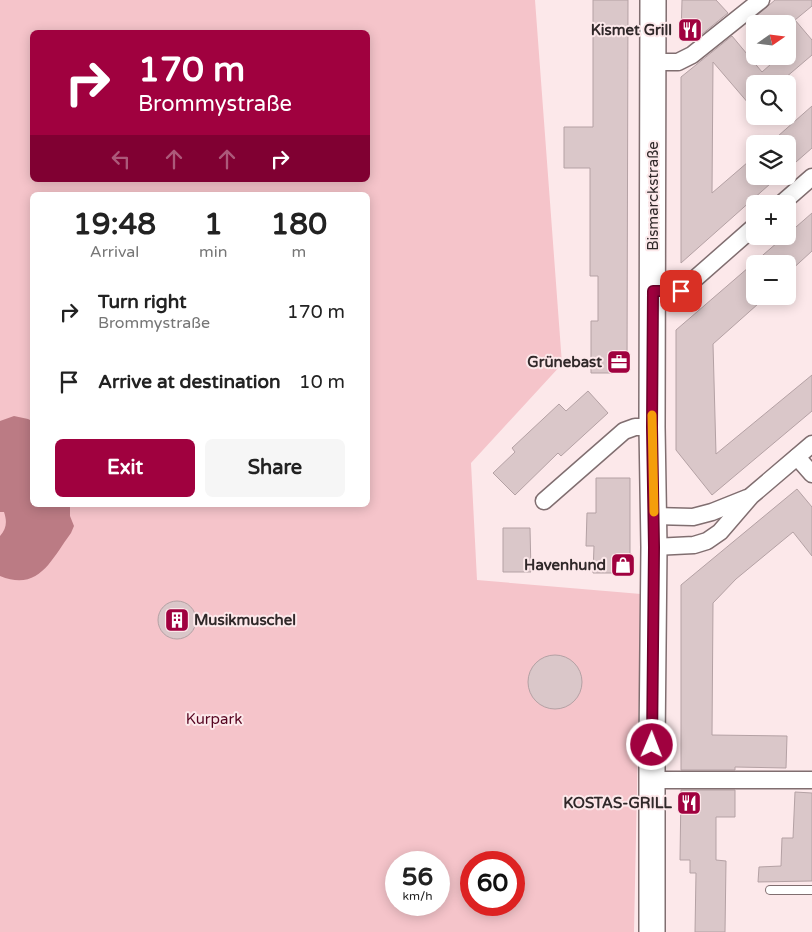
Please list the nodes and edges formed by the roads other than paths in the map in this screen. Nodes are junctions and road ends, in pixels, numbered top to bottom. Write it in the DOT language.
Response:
graph roads {
  1 [pos="653,0"];
  2 [pos="761,0"];
  3 [pos="653,62"];
  4 [pos="812,176"];
  5 [pos="791,195"];
  6 [pos="746,234"];
  7 [pos="653,291"];
  8 [pos="652,427"];
  9 [pos="812,444"];
  10 [pos="797,457"];
  11 [pos="812,474"];
  12 [pos="751,496"];
  13 [pos="544,501"];
  14 [pos="654,516"];
  15 [pos="654,547"];
  16 [pos="652,780"];
  17 [pos="812,780"];
  18 [pos="770,890"];
  19 [pos="812,890"];
  20 [pos="652,932"];
  1 -- 3 [label="main road, Bismarckstraße"];
  2 -- 3 [label="street"];
  3 -- 7 [label="main road, Bismarckstraße"];
  4 -- 5 [label="street"];
  6 -- 7 [label="street"];
  7 -- 8 [label="main road, Bismarckstraße"];
  8 -- 13 [label="street"];
  8 -- 14 [label="main road, Bismarckstraße"];
  9 -- 10 [label="street"];
  10 -- 11 [label="street"];
  10 -- 12 [label="street"];
  12 -- 14 [label="street"];
  12 -- 15 [label="street"];
  14 -- 15 [label="main road, Bismarckstraße"];
  15 -- 16 [label="main road, Bismarckstraße"];
  16 -- 17 [label="street"];
  16 -- 20 [label="main road, Bismarckstraße"];
  18 -- 19 [label="lane"];
}
